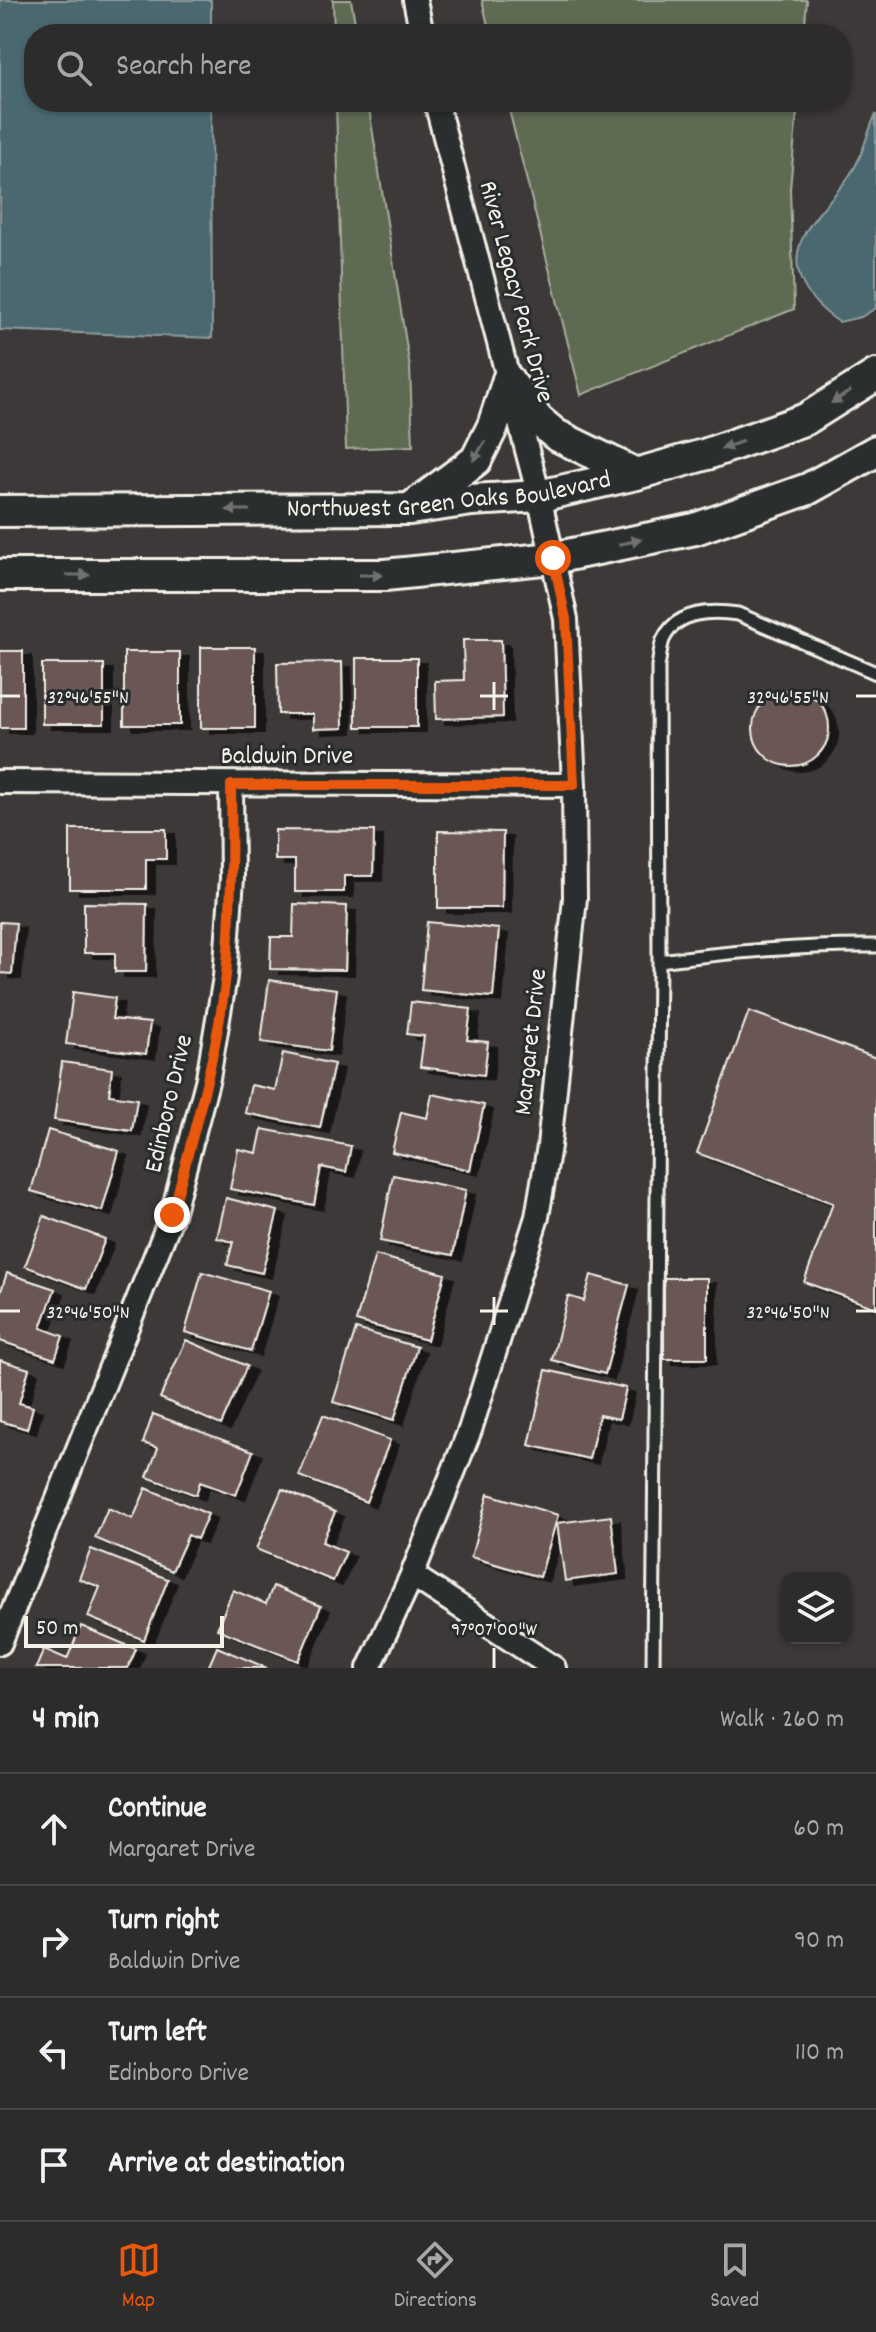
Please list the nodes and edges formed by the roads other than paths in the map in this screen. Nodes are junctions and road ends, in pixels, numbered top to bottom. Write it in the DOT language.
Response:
graph roads {
  1 [pos="415,0"];
  2 [pos="420,24"];
  3 [pos="439,112"];
  4 [pos="876,375"];
  5 [pos="508,380"];
  6 [pos="876,451"];
  7 [pos="636,474"];
  8 [pos="539,496"];
  9 [pos="410,509"];
  10 [pos="0,511"];
  11 [pos="553,558"];
  12 [pos="0,575"];
  13 [pos="876,673"];
  14 [pos="0,782"];
  15 [pos="231,785"];
  16 [pos="574,785"];
  17 [pos="876,946"];
  18 [pos="659,961"];
  19 [pos="412,1575"];
  20 [pos="0,1643"];
  21 [pos="369,1668"];
  22 [pos="554,1668"];
  23 [pos="653,1668"];
  1 -- 2 [label="street"];
  3 -- 5 [label="street, River Legacy Park Drive"];
  4 -- 7 [label="main road, Northwest Green Oaks Boulevard, one-way"];
  5 -- 7 [label="main road"];
  5 -- 8 [label="street, River Legacy Park Drive"];
  5 -- 9 [label="main road, one-way"];
  11 -- 6 [label="main road, one-way"];
  7 -- 8 [label="main road, Northwest Green Oaks Boulevard"];
  8 -- 9 [label="main road, Northwest Green Oaks Boulevard"];
  8 -- 11 [label="street, Margaret Drive"];
  9 -- 10 [label="main road, Northwest Green Oaks Boulevard, one-way"];
  12 -- 11 [label="main road, one-way"];
  11 -- 16 [label="street, Margaret Drive"];
  13 -- 18 [label="lane"];
  14 -- 15 [label="street, Baldwin Drive"];
  15 -- 16 [label="street, Baldwin Drive"];
  15 -- 20 [label="street, Edinboro Drive"];
  16 -- 19 [label="street, Margaret Drive"];
  17 -- 18 [label="lane"];
  18 -- 23 [label="lane"];
  19 -- 21 [label="street, Margaret Drive"];
  19 -- 22 [label="street"];
}
